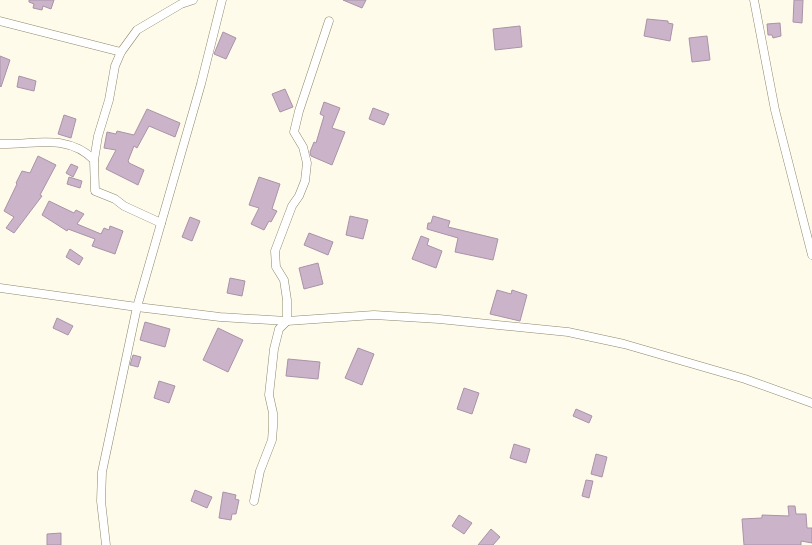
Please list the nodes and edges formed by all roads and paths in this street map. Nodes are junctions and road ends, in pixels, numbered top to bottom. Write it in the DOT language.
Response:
graph roads {
  1 [pos="193,0"];
  2 [pos="222,0"];
  3 [pos="754,0"];
  4 [pos="0,21"];
  5 [pos="329,21"];
  6 [pos="121,52"];
  7 [pos="0,144"];
  8 [pos="94,160"];
  9 [pos="161,224"];
  10 [pos="812,255"];
  11 [pos="0,288"];
  12 [pos="137,307"];
  13 [pos="287,320"];
  14 [pos="812,403"];
  15 [pos="254,501"];
  16 [pos="106,545"];
  1 -- 6 [label="street"];
  2 -- 9 [label="street"];
  3 -- 10 [label="street"];
  4 -- 6 [label="street"];
  5 -- 13 [label="street"];
  6 -- 8 [label="street"];
  7 -- 8 [label="street"];
  8 -- 9 [label="street"];
  9 -- 12 [label="street"];
  11 -- 12 [label="street"];
  12 -- 13 [label="street"];
  12 -- 16 [label="street"];
  13 -- 14 [label="street"];
  13 -- 15 [label="street"];
}
